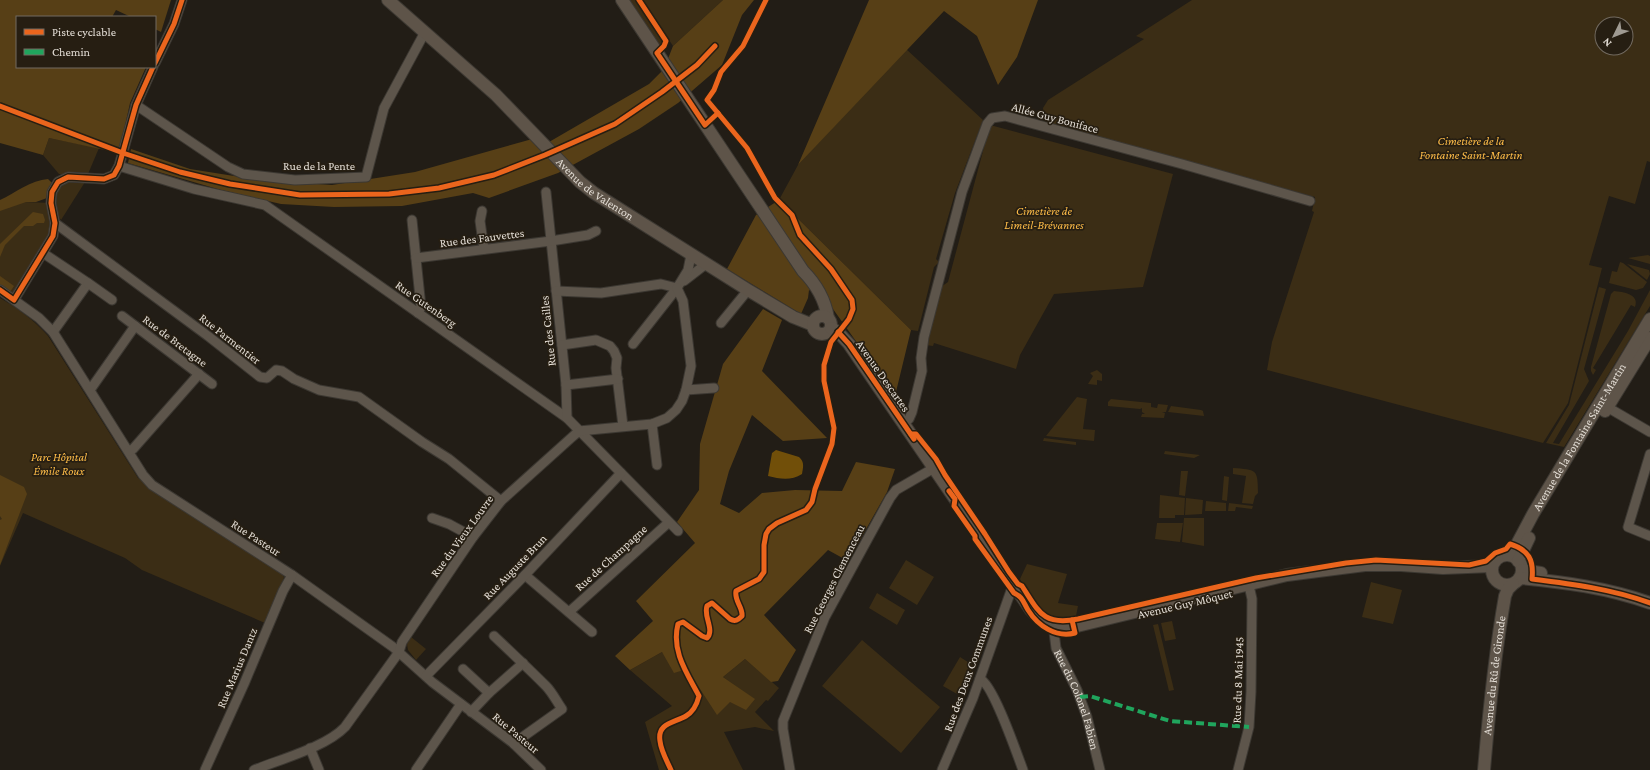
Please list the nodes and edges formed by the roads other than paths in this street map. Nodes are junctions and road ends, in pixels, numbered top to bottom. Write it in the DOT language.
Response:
graph roads {
  1 [pos="182,0"];
  2 [pos="388,0"];
  3 [pos="622,0"];
  4 [pos="425,32"];
  5 [pos="156,61"];
  6 [pos="153,68"];
  7 [pos="136,106"];
  8 [pos="119,166"];
  9 [pos="546,192"];
  10 [pos="1310,201"];
  11 [pos="482,211"];
  12 [pos="412,220"];
  13 [pos="55,223"];
  14 [pos="596,231"];
  15 [pos="551,241"];
  16 [pos="484,249"];
  17 [pos="43,253"];
  18 [pos="691,255"];
  19 [pos="416,258"];
  20 [pos="706,264"];
  21 [pos="88,283"];
  22 [pos="677,288"];
  23 [pos="0,290"];
  24 [pos="556,290"];
  25 [pos="748,290"];
  26 [pos="14,300"];
  27 [pos="112,300"];
  28 [pos="418,313"];
  29 [pos="122,316"];
  30 [pos="1650,319"];
  31 [pos="823,322"];
  32 [pos="721,323"];
  33 [pos="135,326"];
  34 [pos="53,332"];
  35 [pos="1650,338"];
  36 [pos="634,344"];
  37 [pos="562,345"];
  38 [pos="199,374"];
  39 [pos="1621,376"];
  40 [pos="618,379"];
  41 [pos="212,384"];
  42 [pos="566,385"];
  43 [pos="714,388"];
  44 [pos="90,390"];
  45 [pos="686,390"];
  46 [pos="1604,405"];
  47 [pos="567,418"];
  48 [pos="904,423"];
  49 [pos="652,424"];
  50 [pos="623,426"];
  51 [pos="579,431"];
  52 [pos="1650,432"];
  53 [pos="129,451"];
  54 [pos="1650,454"];
  55 [pos="657,465"];
  56 [pos="934,468"];
  57 [pos="620,473"];
  58 [pos="501,501"];
  59 [pos="432,518"];
  60 [pos="668,523"];
  61 [pos="678,531"];
  62 [pos="1650,536"];
  63 [pos="473,537"];
  64 [pos="1516,570"];
  65 [pos="1316,571"];
  66 [pos="292,575"];
  67 [pos="526,575"];
  68 [pos="1495,576"];
  69 [pos="1013,585"];
  70 [pos="1250,590"];
  71 [pos="1650,596"];
  72 [pos="1650,603"];
  73 [pos="569,612"];
  74 [pos="1055,628"];
  75 [pos="592,632"];
  76 [pos="494,636"];
  77 [pos="399,652"];
  78 [pos="523,664"];
  79 [pos="463,669"];
  80 [pos="426,676"];
  81 [pos="980,679"];
  82 [pos="489,693"];
  83 [pos="461,704"];
  84 [pos="471,712"];
  85 [pos="514,744"];
  86 [pos="310,748"];
  87 [pos="1100,769"];
  88 [pos="205,770"];
  89 [pos="254,770"];
  90 [pos="319,770"];
  91 [pos="416,770"];
  92 [pos="541,770"];
  93 [pos="790,770"];
  94 [pos="942,770"];
  95 [pos="1024,770"];
  96 [pos="1090,770"];
  97 [pos="1238,770"];
  98 [pos="1479,770"];
  99 [pos="1484,770"];
  1 -- 5 [label="street"];
  2 -- 4 [label="main road, Avenue de Valenton"];
  3 -- 31 [label="main road"];
  4 -- 7 [label="street, Rue de la Pente"];
  4 -- 18 [label="main road, Avenue de Valenton"];
  6 -- 7 [label="street"];
  7 -- 8 [label="street"];
  8 -- 13 [label="street"];
  8 -- 28 [label="street, Rue Gutenberg"];
  9 -- 15 [label="street, Rue des Cailles"];
  10 -- 48 [label="street, Allée Guy Boniface"];
  11 -- 16 [label="street"];
  12 -- 19 [label="street"];
  13 -- 17 [label="street"];
  13 -- 58 [label="street, Rue Parmentier"];
  14 -- 15 [label="street, Rue des Fauvettes"];
  15 -- 16 [label="street, Rue des Fauvettes"];
  15 -- 24 [label="street, Rue des Cailles"];
  16 -- 19 [label="street, Rue des Fauvettes"];
  17 -- 21 [label="street"];
  17 -- 26 [label="street"];
  18 -- 20 [label="main road, Avenue de Valenton"];
  18 -- 22 [label="street"];
  19 -- 28 [label="street"];
  20 -- 22 [label="street"];
  20 -- 25 [label="main road, Avenue de Valenton"];
  21 -- 27 [label="street"];
  21 -- 34 [label="street"];
  22 -- 24 [label="street"];
  22 -- 36 [label="street"];
  22 -- 45 [label="street"];
  23 -- 26 [label="street, Rue Pasteur"];
  24 -- 37 [label="street, Rue des Cailles"];
  25 -- 31 [label="main road, Avenue de Valenton"];
  25 -- 32 [label="street"];
  26 -- 34 [label="street, Rue Pasteur"];
  28 -- 47 [label="street, Rue Gutenberg"];
  29 -- 33 [label="street, Rue de Bretagne"];
  30 -- 39 [label="main road, Avenue de la Fontaine Saint-Martin"];
  31 -- 48 [label="main road, Avenue Descartes"];
  33 -- 38 [label="street, Rue de Bretagne"];
  33 -- 44 [label="street"];
  34 -- 44 [label="street, Rue Pasteur"];
  35 -- 39 [label="main road, Avenue de la Fontaine Saint-Martin"];
  37 -- 40 [label="street"];
  37 -- 42 [label="street, Rue des Cailles"];
  38 -- 41 [label="street, Rue de Bretagne"];
  38 -- 53 [label="street"];
  39 -- 46 [label="main road, Avenue de la Fontaine Saint-Martin"];
  40 -- 42 [label="street"];
  40 -- 50 [label="street"];
  42 -- 47 [label="street, Rue des Cailles"];
  43 -- 45 [label="street"];
  44 -- 53 [label="street, Rue Pasteur"];
  45 -- 49 [label="street"];
  46 -- 52 [label="street"];
  46 -- 64 [label="main road, Avenue de la Fontaine Saint-Martin"];
  47 -- 51 [label="street, Rue Gutenberg"];
  48 -- 56 [label="main road, Avenue Descartes"];
  49 -- 50 [label="street"];
  49 -- 55 [label="street"];
  50 -- 51 [label="street"];
  51 -- 57 [label="street, Rue Gutenberg"];
  51 -- 58 [label="street, Rue du Vieux Louvre"];
  53 -- 66 [label="street, Rue Pasteur"];
  54 -- 62 [label="street"];
  56 -- 69 [label="main road, Avenue Descartes"];
  56 -- 93 [label="street, Rue Georges Clemenceau"];
  57 -- 60 [label="street, Rue Gutenberg"];
  57 -- 67 [label="street, Rue Auguste Brun"];
  58 -- 63 [label="street, Rue du Vieux Louvre"];
  59 -- 63 [label="street"];
  60 -- 61 [label="street, Rue Gutenberg"];
  60 -- 73 [label="street, Rue de Champagne"];
  63 -- 77 [label="street, Rue du Vieux Louvre"];
  64 -- 68 [label="main road, Avenue Guy Môquet"];
  64 -- 68 [label="main road"];
  64 -- 71 [label="main road"];
  64 -- 72 [label="main road"];
  64 -- 99 [label="main road, Avenue du Rû de Gironde"];
  65 -- 68 [label="main road, Avenue Guy Môquet"];
  65 -- 70 [label="main road, Avenue Guy Môquet"];
  65 -- 74 [label="main road, Avenue Guy Môquet"];
  66 -- 77 [label="street, Rue Pasteur"];
  66 -- 88 [label="street, Rue Marius Dantz"];
  67 -- 73 [label="street"];
  67 -- 80 [label="street, Rue Auguste Brun"];
  68 -- 98 [label="main road, Avenue du Rû de Gironde"];
  69 -- 74 [label="main road, Avenue Descartes"];
  69 -- 81 [label="street, Rue des Deux Communes"];
  70 -- 74 [label="main road, Avenue Guy Môquet"];
  70 -- 97 [label="street, Rue du 8 Mai 1945"];
  73 -- 75 [label="street"];
  74 -- 87 [label="street, Rue du Colonel Fabien"];
  76 -- 78 [label="street"];
  77 -- 80 [label="street, Rue Pasteur"];
  77 -- 86 [label="street, Rue du Vieux Louvre"];
  78 -- 82 [label="street"];
  78 -- 85 [label="street"];
  79 -- 82 [label="street"];
  80 -- 83 [label="street, Rue Pasteur"];
  81 -- 94 [label="street, Rue des Deux Communes"];
  81 -- 95 [label="street"];
  82 -- 84 [label="street"];
  83 -- 84 [label="street, Rue Pasteur"];
  83 -- 91 [label="street"];
  84 -- 85 [label="street, Rue Pasteur"];
  85 -- 92 [label="street, Rue Pasteur"];
  86 -- 89 [label="street, Rue du Vieux Louvre"];
  86 -- 90 [label="street"];
  87 -- 96 [label="street"];
}
